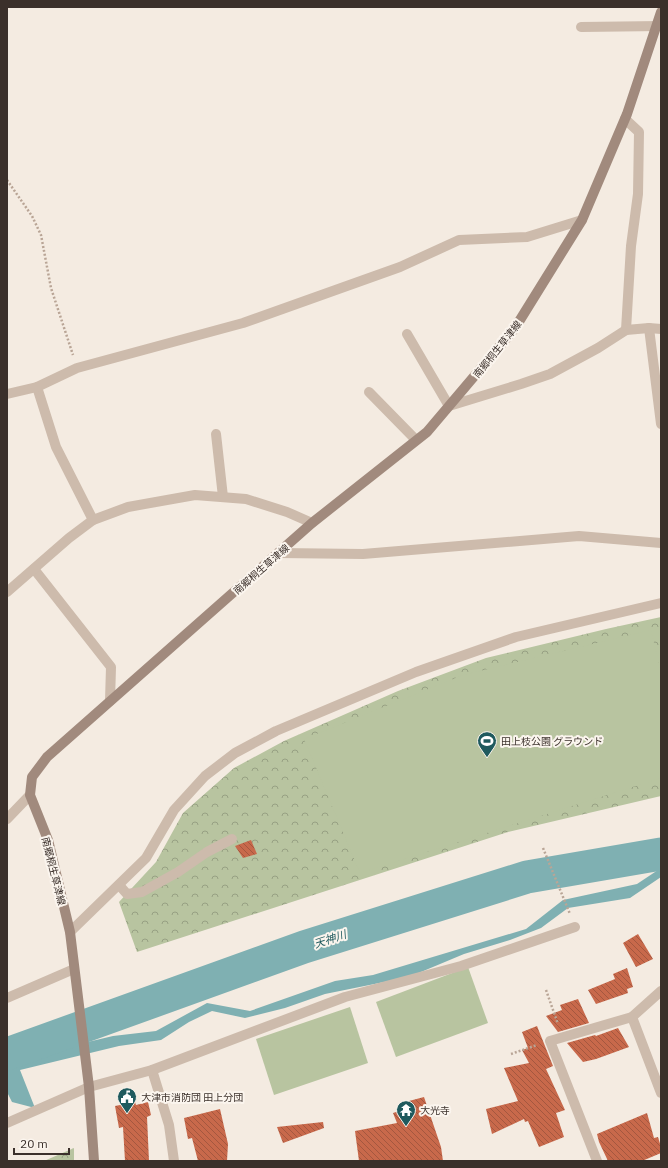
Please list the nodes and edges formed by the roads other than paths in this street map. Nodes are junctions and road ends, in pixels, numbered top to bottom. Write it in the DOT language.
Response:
graph roads {
  1 [pos="661,12"];
  2 [pos="581,27"];
  3 [pos="658,27"];
  4 [pos="625,119"];
  5 [pos="582,220"];
  6 [pos="649,328"];
  7 [pos="661,329"];
  8 [pos="626,330"];
  9 [pos="407,334"];
  10 [pos="37,387"];
  11 [pos="369,392"];
  12 [pos="7,394"];
  13 [pos="449,406"];
  14 [pos="661,424"];
  15 [pos="216,434"];
  16 [pos="416,440"];
  17 [pos="223,497"];
  18 [pos="93,520"];
  19 [pos="312,524"];
  20 [pos="661,543"];
  21 [pos="278,553"];
  22 [pos="34,569"];
  23 [pos="7,592"];
  24 [pos="661,603"];
  25 [pos="110,702"];
  26 [pos="30,795"];
  27 [pos="7,819"];
  28 [pos="232,839"];
  29 [pos="119,885"];
  30 [pos="575,927"];
  31 [pos="70,932"];
  32 [pos="75,974"];
  33 [pos="661,991"];
  34 [pos="7,998"];
  35 [pos="632,1017"];
  36 [pos="152,1070"];
  37 [pos="89,1087"];
  38 [pos="661,1093"];
  39 [pos="7,1123"];
  40 [pos="94,1161"];
  41 [pos="174,1161"];
  42 [pos="597,1161"];
  1 -- 3 [label="main road, 南郷桐生草津線"];
  2 -- 3 [label="street"];
  3 -- 4 [label="main road, 南郷桐生草津線"];
  4 -- 5 [label="main road, 南郷桐生草津線"];
  4 -- 8 [label="street"];
  5 -- 10 [label="street"];
  5 -- 13 [label="main road, 南郷桐生草津線"];
  6 -- 7 [label="street"];
  6 -- 8 [label="street"];
  6 -- 14 [label="street"];
  8 -- 13 [label="street"];
  9 -- 13 [label="street"];
  10 -- 12 [label="street"];
  10 -- 18 [label="street"];
  11 -- 16 [label="street"];
  13 -- 16 [label="main road, 南郷桐生草津線"];
  15 -- 17 [label="street"];
  16 -- 19 [label="main road, 南郷桐生草津線"];
  17 -- 18 [label="street"];
  17 -- 19 [label="street"];
  18 -- 22 [label="street"];
  19 -- 21 [label="main road, 南郷桐生草津線"];
  20 -- 21 [label="street"];
  21 -- 25 [label="main road, 南郷桐生草津線"];
  22 -- 23 [label="street"];
  22 -- 25 [label="street"];
  24 -- 29 [label="street"];
  25 -- 26 [label="main road, 南郷桐生草津線"];
  26 -- 27 [label="street"];
  26 -- 31 [label="main road, 南郷桐生草津線"];
  28 -- 29 [label="street"];
  29 -- 31 [label="street"];
  30 -- 36 [label="street"];
  31 -- 32 [label="main road, 南郷桐生草津線"];
  32 -- 34 [label="street"];
  32 -- 37 [label="main road, 南郷桐生草津線"];
  33 -- 35 [label="street"];
  35 -- 38 [label="street"];
  35 -- 42 [label="street"];
  36 -- 37 [label="street"];
  36 -- 41 [label="street"];
  37 -- 39 [label="street"];
  37 -- 40 [label="main road, 南郷桐生草津線"];
}
